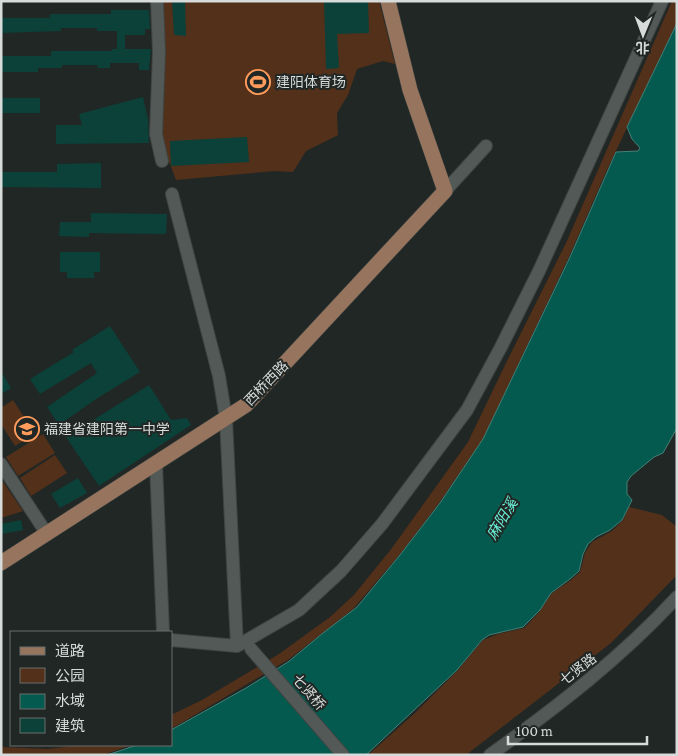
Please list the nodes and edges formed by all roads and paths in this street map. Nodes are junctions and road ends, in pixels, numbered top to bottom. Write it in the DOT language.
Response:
graph roads {
  1 [pos="158,1"];
  2 [pos="388,1"];
  3 [pos="662,1"];
  4 [pos="486,146"];
  5 [pos="162,161"];
  6 [pos="445,191"];
  7 [pos="172,194"];
  8 [pos="226,419"];
  9 [pos="1,464"];
  10 [pos="156,464"];
  11 [pos="46,534"];
  12 [pos="1,563"];
  13 [pos="677,597"];
  14 [pos="163,631"];
  15 [pos="172,640"];
  16 [pos="237,646"];
  17 [pos="251,649"];
  18 [pos="343,755"];
  19 [pos="490,755"];
  1 -- 5 [label="street"];
  2 -- 6 [label="main road"];
  3 -- 16 [label="street"];
  4 -- 6 [label="street"];
  6 -- 8 [label="main road, 西桥西路"];
  7 -- 8 [label="street"];
  8 -- 10 [label="main road, 西桥西路"];
  8 -- 16 [label="street"];
  9 -- 11 [label="street"];
  10 -- 11 [label="main road, 西桥西路"];
  10 -- 14 [label="street"];
  11 -- 12 [label="main road, 西桥西路"];
  13 -- 19 [label="street, 七贤路"];
  15 -- 16 [label="street"];
  17 -- 18 [label="street, 七贤桥"];
}
